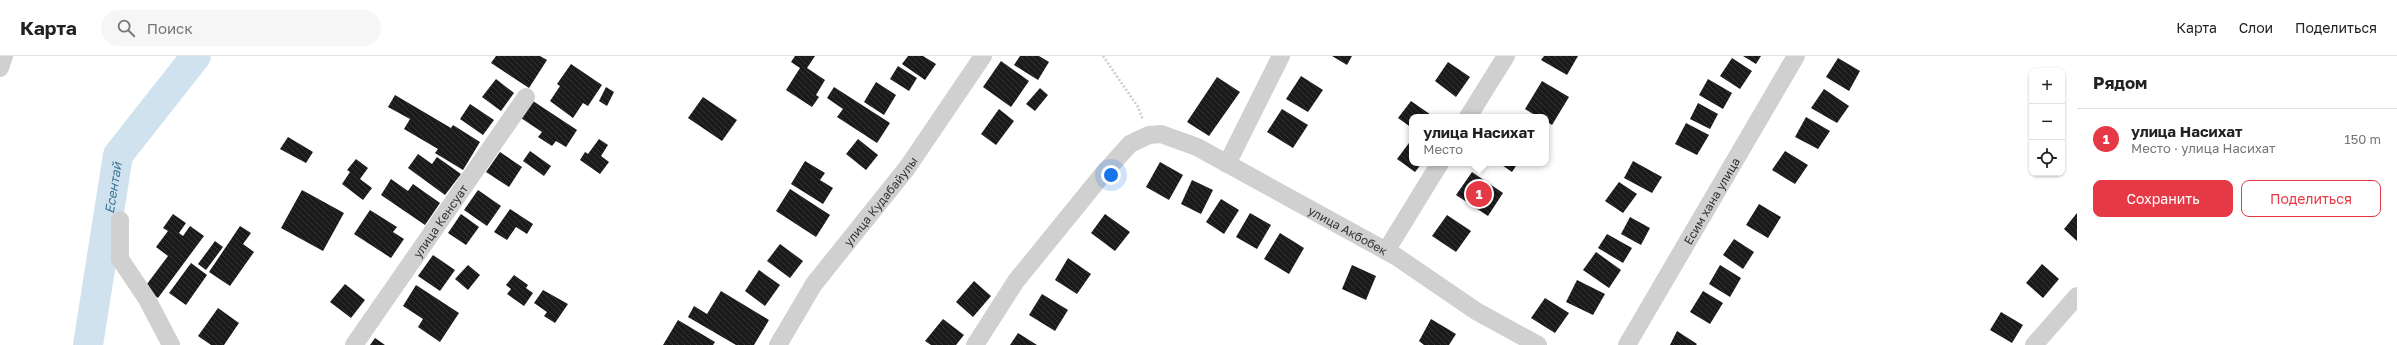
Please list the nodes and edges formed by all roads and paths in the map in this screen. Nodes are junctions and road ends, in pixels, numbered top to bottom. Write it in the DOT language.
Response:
graph roads {
  1 [pos="4,56"];
  2 [pos="983,56"];
  3 [pos="1103,56"];
  4 [pos="1282,56"];
  5 [pos="1506,56"];
  6 [pos="1796,56"];
  7 [pos="0,68"];
  8 [pos="526,96"];
  9 [pos="1470,114"];
  10 [pos="1149,135"];
  11 [pos="1227,164"];
  12 [pos="1438,166"];
  13 [pos="120,220"];
  14 [pos="1386,251"];
  15 [pos="2077,296"];
  16 [pos="171,345"];
  17 [pos="354,345"];
  18 [pos="778,345"];
  19 [pos="974,345"];
  20 [pos="1538,345"];
  21 [pos="1628,345"];
  22 [pos="2034,345"];
  1 -- 7 [label="street"];
  2 -- 18 [label="street, улица Кудабайулы"];
  3 -- 10 [label="path"];
  4 -- 11 [label="street"];
  5 -- 9 [label="street"];
  6 -- 21 [label="street, Есим хана улица"];
  8 -- 17 [label="street, улица Кенсуат"];
  10 -- 11 [label="street, улица Акбобек"];
  10 -- 19 [label="street"];
  11 -- 14 [label="street, улица Акбобек"];
  12 -- 14 [label="street"];
  13 -- 16 [label="street"];
  14 -- 20 [label="street, улица Акбобек"];
  15 -- 22 [label="street"];
}
